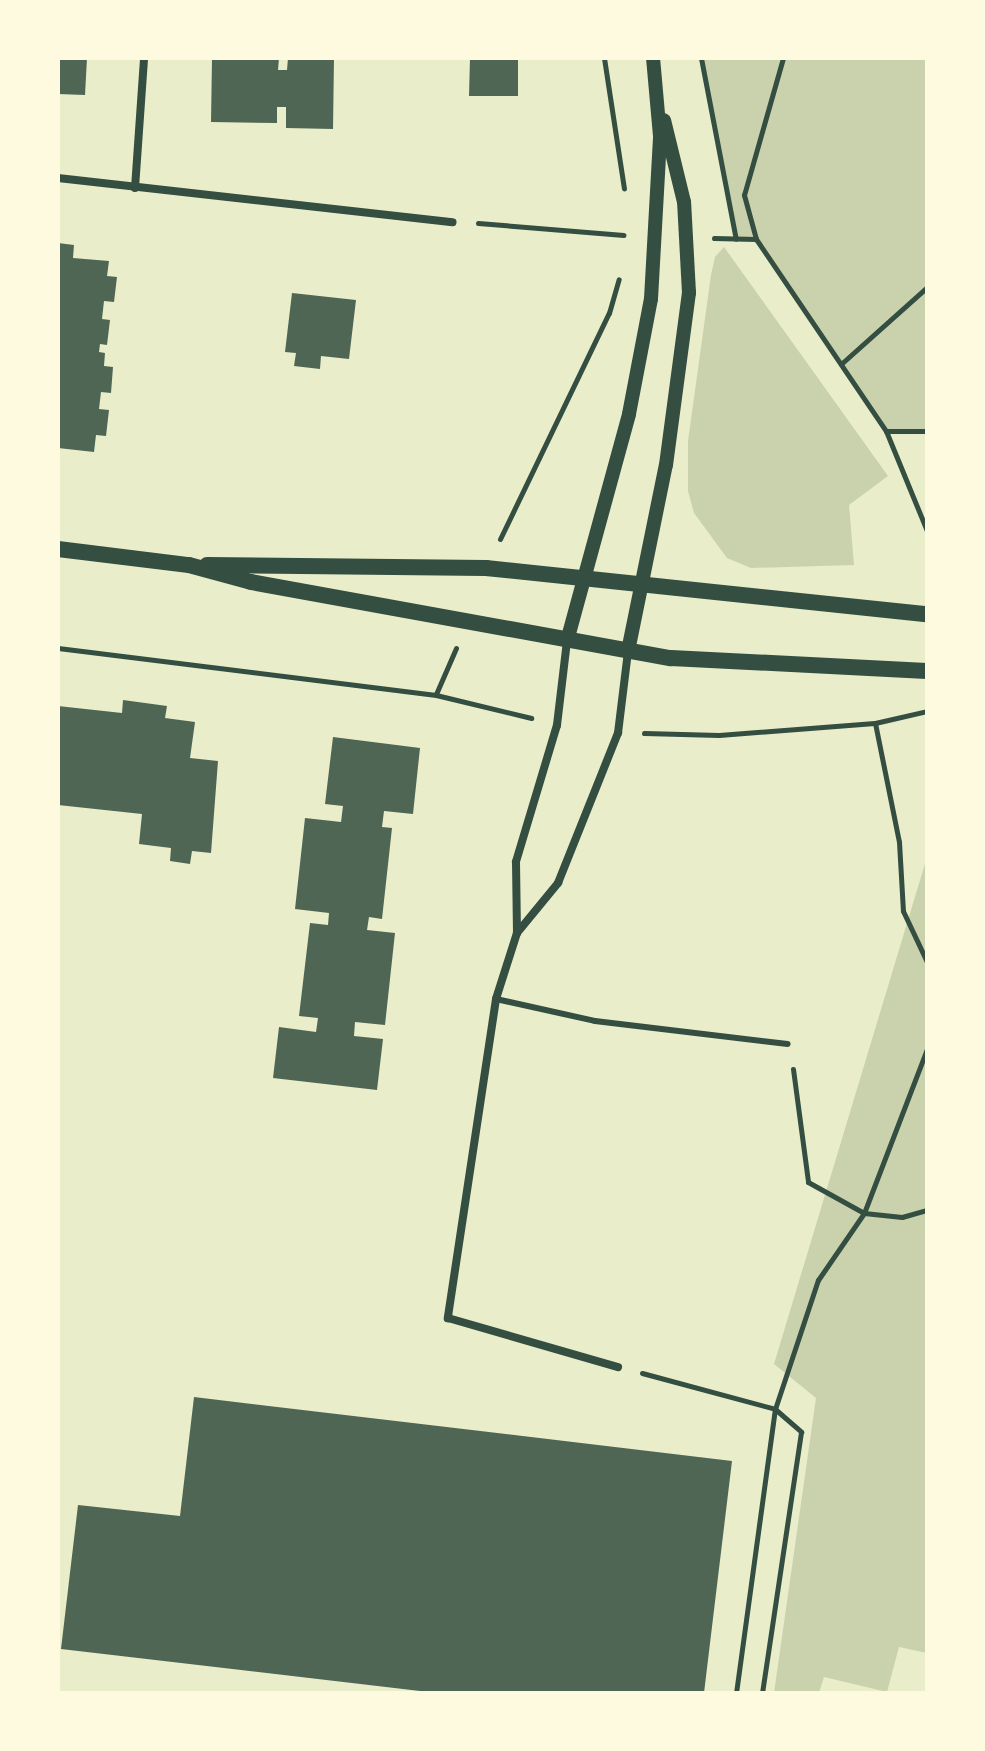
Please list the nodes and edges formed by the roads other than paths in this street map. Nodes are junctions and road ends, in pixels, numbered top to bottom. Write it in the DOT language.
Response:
graph roads {
  1 [pos="144,58"];
  2 [pos="653,58"];
  3 [pos="660,108"];
  4 [pos="58,178"];
  5 [pos="135,188"];
  6 [pos="453,222"];
  7 [pos="58,549"];
  8 [pos="189,565"];
  9 [pos="583,578"];
  10 [pos="644,586"];
  11 [pos="927,614"];
  12 [pos="567,641"];
  13 [pos="628,651"];
  14 [pos="927,671"];
  15 [pos="517,933"];
  16 [pos="496,999"];
  17 [pos="788,1044"];
  18 [pos="618,1367"];
  1 -- 5 [label="street"];
  2 -- 3 [label="street"];
  3 -- 9 [label="street"];
  3 -- 10 [label="street"];
  4 -- 5 [label="street"];
  5 -- 6 [label="street"];
  7 -- 8 [label="main road"];
  8 -- 9 [label="main road"];
  8 -- 12 [label="main road"];
  9 -- 10 [label="main road"];
  9 -- 12 [label="street"];
  10 -- 11 [label="main road"];
  10 -- 13 [label="street"];
  12 -- 13 [label="main road"];
  12 -- 15 [label="street"];
  13 -- 14 [label="main road"];
  13 -- 15 [label="street"];
  15 -- 16 [label="street"];
  16 -- 17 [label="lane"];
  16 -- 18 [label="street"];
}
